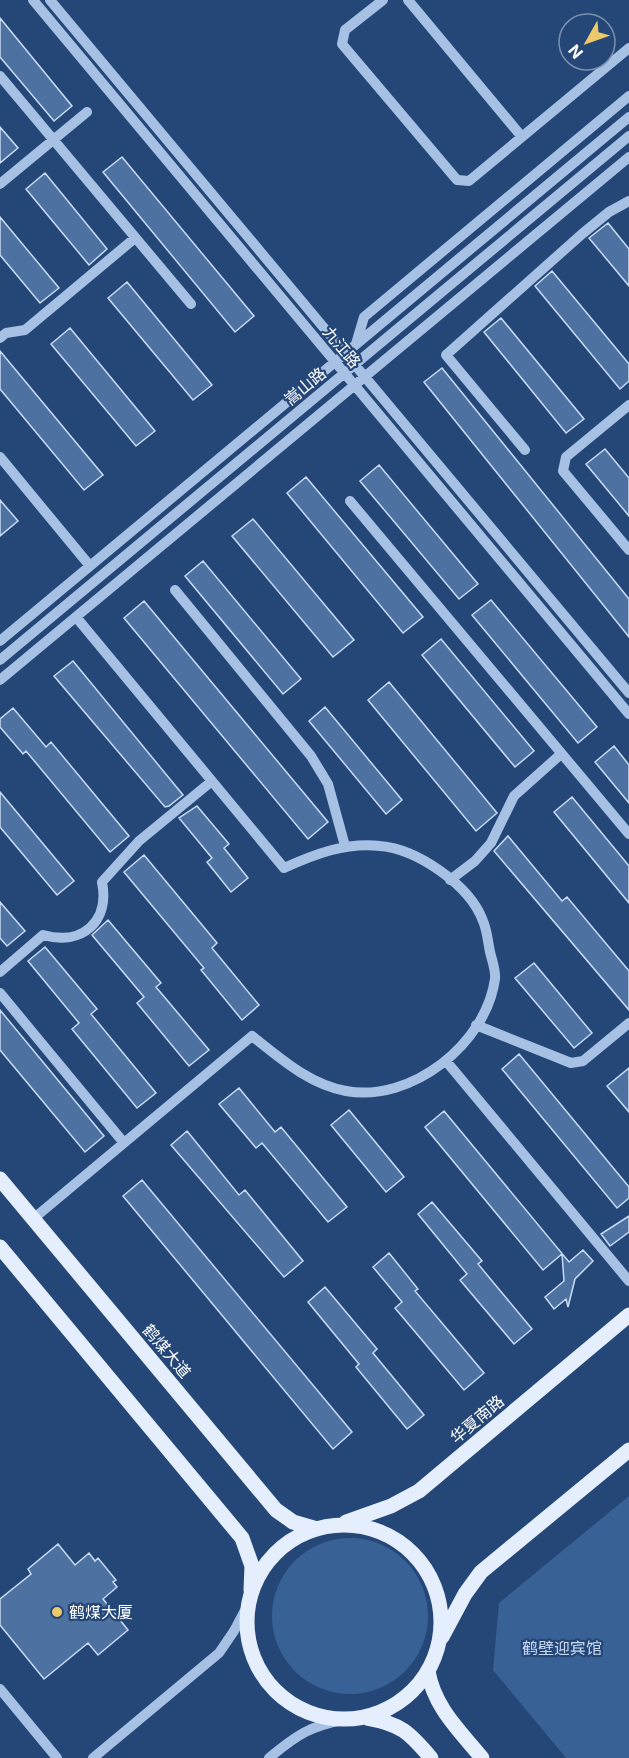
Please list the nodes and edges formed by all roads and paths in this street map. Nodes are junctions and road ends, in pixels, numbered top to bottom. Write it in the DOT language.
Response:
graph roads {
  1 [pos="33,0"];
  2 [pos="50,0"];
  3 [pos="382,0"];
  4 [pos="408,0"];
  5 [pos="629,48"];
  6 [pos="0,76"];
  7 [pos="629,96"];
  8 [pos="87,112"];
  9 [pos="629,117"];
  10 [pos="629,136"];
  11 [pos="522,137"];
  12 [pos="53,140"];
  13 [pos="628,159"];
  14 [pos="0,184"];
  15 [pos="629,201"];
  16 [pos="135,238"];
  17 [pos="191,304"];
  18 [pos="0,338"];
  19 [pos="356,344"];
  20 [pos="345,353"];
  21 [pos="335,362"];
  22 [pos="354,365"];
  23 [pos="344,373"];
  24 [pos="365,377"];
  25 [pos="355,385"];
  26 [pos="629,405"];
  27 [pos="525,450"];
  28 [pos="0,457"];
  29 [pos="351,501"];
  30 [pos="629,550"];
  31 [pos="90,566"];
  32 [pos="175,590"];
  33 [pos="76,616"];
  34 [pos="0,641"];
  35 [pos="0,660"];
  36 [pos="0,680"];
  37 [pos="629,693"];
  38 [pos="629,714"];
  39 [pos="561,753"];
  40 [pos="212,781"];
  41 [pos="629,834"];
  42 [pos="345,846"];
  43 [pos="450,880"];
  44 [pos="0,972"];
  45 [pos="0,993"];
  46 [pos="629,1023"];
  47 [pos="476,1025"];
  48 [pos="446,1061"];
  49 [pos="124,1143"];
  50 [pos="0,1179"];
  51 [pos="33,1219"];
  52 [pos="0,1247"];
  53 [pos="629,1281"];
  54 [pos="629,1315"];
  55 [pos="629,1450"];
  56 [pos="333,1526"];
  57 [pos="317,1529"];
  58 [pos="251,1598"];
  59 [pos="438,1645"];
  60 [pos="428,1671"];
  61 [pos="0,1689"];
  62 [pos="364,1717"];
  63 [pos="347,1719"];
  64 [pos="57,1758"];
  65 [pos="93,1758"];
  66 [pos="269,1758"];
  67 [pos="431,1758"];
  68 [pos="482,1758"];
  1 -- 21 [label="street, 九江路"];
  2 -- 20 [label="street, 九江路"];
  3 -- 11 [label="street"];
  4 -- 11 [label="street"];
  5 -- 11 [label="street"];
  6 -- 12 [label="street"];
  7 -- 19 [label="street"];
  8 -- 12 [label="street"];
  9 -- 19 [label="street, 嵩山路"];
  10 -- 22 [label="street, 嵩山路"];
  12 -- 14 [label="street"];
  12 -- 16 [label="street"];
  13 -- 24 [label="street"];
  15 -- 27 [label="street"];
  16 -- 17 [label="street"];
  16 -- 18 [label="street"];
  19 -- 20 [label="street, 嵩山路"];
  20 -- 21 [label="street, 嵩山路"];
  20 -- 22 [label="street, 九江路"];
  21 -- 23 [label="street, 九江路"];
  21 -- 31 [label="street, 嵩山路"];
  22 -- 23 [label="street, 嵩山路"];
  22 -- 24 [label="street, 九江路"];
  23 -- 25 [label="street, 九江路"];
  23 -- 35 [label="street, 嵩山路"];
  24 -- 25 [label="street"];
  24 -- 37 [label="street, 九江路"];
  25 -- 33 [label="street"];
  25 -- 38 [label="street, 九江路"];
  26 -- 30 [label="street"];
  28 -- 31 [label="street"];
  29 -- 39 [label="street"];
  31 -- 34 [label="street, 嵩山路"];
  32 -- 42 [label="street"];
  33 -- 36 [label="street"];
  33 -- 40 [label="street"];
  39 -- 41 [label="street"];
  39 -- 43 [label="street"];
  40 -- 42 [label="street"];
  40 -- 44 [label="street"];
  42 -- 43 [label="street"];
  43 -- 47 [label="street"];
  45 -- 49 [label="street"];
  46 -- 47 [label="street"];
  47 -- 48 [label="street"];
  48 -- 49 [label="street"];
  48 -- 53 [label="street"];
  49 -- 51 [label="street"];
  50 -- 51 [label="main road, 鹤煤大道"];
  51 -- 57 [label="main road, 鹤煤大道"];
  52 -- 58 [label="main road"];
  54 -- 56 [label="main road, 华夏南路"];
  55 -- 59 [label="main road"];
  56 -- 57 [label="main road"];
  56 -- 59 [label="main road"];
  57 -- 58 [label="main road"];
  58 -- 63 [label="main road"];
  58 -- 65 [label="street"];
  59 -- 60 [label="main road"];
  60 -- 62 [label="main road"];
  60 -- 68 [label="main road"];
  61 -- 64 [label="street"];
  62 -- 63 [label="main road"];
  62 -- 67 [label="main road"];
  63 -- 66 [label="street"];
}
